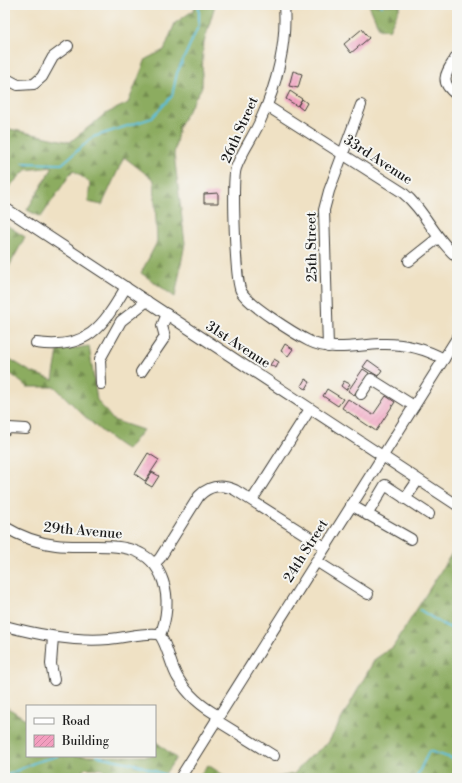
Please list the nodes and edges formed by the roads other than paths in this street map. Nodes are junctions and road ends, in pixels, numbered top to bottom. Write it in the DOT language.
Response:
graph roads {
  1 [pos="284,5"];
  2 [pos="68,46"];
  3 [pos="457,56"];
  4 [pos="5,78"];
  5 [pos="457,95"];
  6 [pos="267,106"];
  7 [pos="361,106"];
  8 [pos="343,154"];
  9 [pos="5,208"];
  10 [pos="438,238"];
  11 [pos="457,257"];
  12 [pos="409,262"];
  13 [pos="126,287"];
  14 [pos="147,301"];
  15 [pos="167,314"];
  16 [pos="457,338"];
  17 [pos="36,343"];
  18 [pos="328,347"];
  19 [pos="444,359"];
  20 [pos="141,372"];
  21 [pos="101,384"];
  22 [pos="361,394"];
  23 [pos="414,406"];
  24 [pos="310,409"];
  25 [pos="26,430"];
  26 [pos="5,431"];
  27 [pos="382,456"];
  28 [pos="418,480"];
  29 [pos="405,499"];
  30 [pos="252,500"];
  31 [pos="457,504"];
  32 [pos="351,505"];
  33 [pos="429,514"];
  34 [pos="367,515"];
  35 [pos="5,527"];
  36 [pos="412,539"];
  37 [pos="325,547"];
  38 [pos="316,561"];
  39 [pos="154,564"];
  40 [pos="368,594"];
  41 [pos="5,626"];
  42 [pos="160,635"];
  43 [pos="53,637"];
  44 [pos="54,680"];
  45 [pos="217,718"];
  46 [pos="274,756"];
  47 [pos="180,778"];
  1 -- 6 [label="street, 26th Street"];
  2 -- 4 [label="street"];
  3 -- 5 [label="street"];
  6 -- 8 [label="street, 33rd Avenue"];
  6 -- 18 [label="street, 26th Street"];
  7 -- 8 [label="street, 25th Street"];
  8 -- 10 [label="street, 33rd Avenue"];
  8 -- 18 [label="street, 25th Street"];
  9 -- 13 [label="street, 31st Avenue"];
  10 -- 11 [label="street, 33rd Avenue"];
  10 -- 12 [label="street"];
  13 -- 14 [label="street, 31st Avenue"];
  13 -- 17 [label="street"];
  14 -- 15 [label="street, 31st Avenue"];
  14 -- 21 [label="street"];
  15 -- 20 [label="street"];
  15 -- 24 [label="street, 31st Avenue"];
  16 -- 19 [label="street, 24th Street"];
  18 -- 19 [label="street"];
  19 -- 23 [label="street, 24th Street"];
  22 -- 23 [label="street"];
  23 -- 27 [label="street, 24th Street"];
  24 -- 27 [label="street, 31st Avenue"];
  24 -- 30 [label="street"];
  25 -- 26 [label="street"];
  27 -- 28 [label="street, 31st Avenue"];
  27 -- 32 [label="street, 24th Street"];
  28 -- 29 [label="street"];
  28 -- 31 [label="street, 31st Avenue"];
  29 -- 33 [label="street"];
  29 -- 34 [label="street"];
  30 -- 37 [label="street"];
  30 -- 39 [label="street"];
  32 -- 34 [label="street"];
  32 -- 37 [label="street, 24th Street"];
  34 -- 36 [label="street"];
  35 -- 39 [label="street, 29th Avenue"];
  37 -- 38 [label="street, 24th Street"];
  38 -- 40 [label="street"];
  38 -- 45 [label="street, 24th Street"];
  39 -- 42 [label="street, 29th Avenue"];
  41 -- 43 [label="street"];
  42 -- 43 [label="street"];
  42 -- 45 [label="street"];
  43 -- 44 [label="street"];
  45 -- 46 [label="street"];
  45 -- 47 [label="street, 24th Street"];
}
